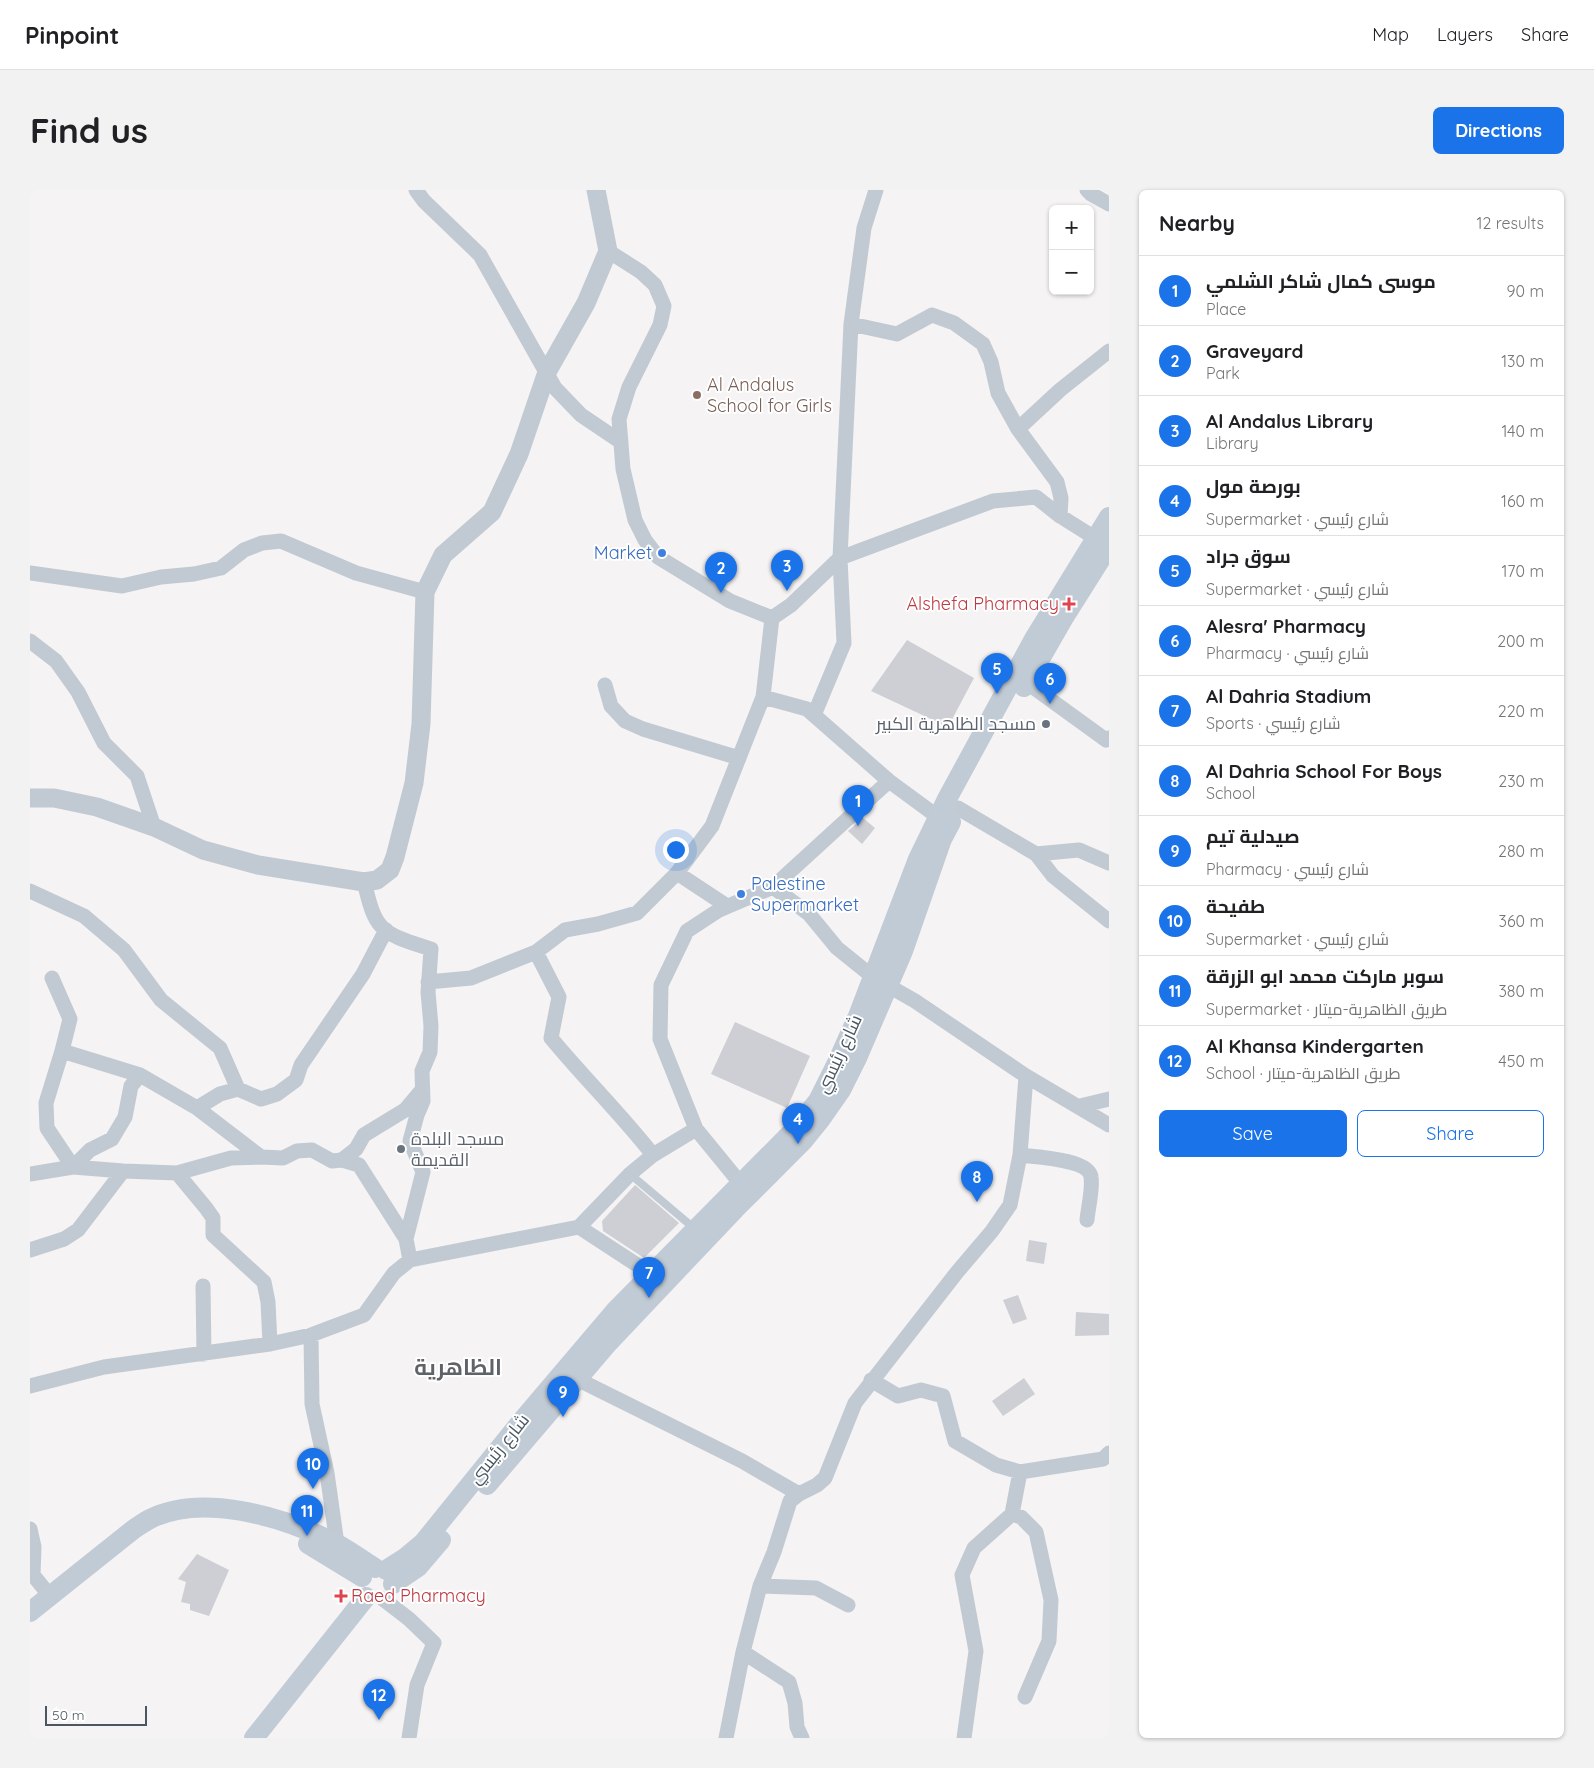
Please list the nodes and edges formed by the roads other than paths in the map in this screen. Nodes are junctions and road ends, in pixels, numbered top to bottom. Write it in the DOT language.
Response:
graph roads {
  1 [pos="416,190"];
  2 [pos="596,190"];
  3 [pos="876,190"];
  4 [pos="1087,190"];
  5 [pos="1109,204"];
  6 [pos="608,251"];
  7 [pos="851,324"];
  8 [pos="1109,351"];
  9 [pos="547,372"];
  10 [pos="1018,429"];
  11 [pos="621,442"];
  12 [pos="1060,516"];
  13 [pos="1109,517"];
  14 [pos="1105,544"];
  15 [pos="840,558"];
  16 [pos="30,572"];
  17 [pos="425,592"];
  18 [pos="772,618"];
  19 [pos="30,640"];
  20 [pos="1026,682"];
  21 [pos="605,686"];
  22 [pos="763,697"];
  23 [pos="814,715"];
  24 [pos="1108,740"];
  25 [pos="739,758"];
  26 [pos="889,781"];
  27 [pos="30,798"];
  28 [pos="958,808"];
  29 [pos="938,817"];
  30 [pos="154,827"];
  31 [pos="1036,854"];
  32 [pos="1109,863"];
  33 [pos="677,873"];
  34 [pos="364,882"];
  35 [pos="773,887"];
  36 [pos="30,891"];
  37 [pos="727,906"];
  38 [pos="1109,921"];
  39 [pos="386,930"];
  40 [pos="536,952"];
  41 [pos="52,978"];
  42 [pos="428,982"];
  43 [pos="880,982"];
  44 [pos="62,1051"];
  45 [pos="140,1076"];
  46 [pos="1026,1076"];
  47 [pos="238,1089"];
  48 [pos="422,1089"];
  49 [pos="1109,1099"];
  50 [pos="1080,1106"];
  51 [pos="197,1108"];
  52 [pos="1109,1125"];
  53 [pos="696,1129"];
  54 [pos="653,1155"];
  55 [pos="1020,1155"];
  56 [pos="261,1157"];
  57 [pos="342,1160"];
  58 [pos="73,1167"];
  59 [pos="122,1172"];
  60 [pos="177,1173"];
  61 [pos="30,1174"];
  62 [pos="630,1174"];
  63 [pos="747,1187"];
  64 [pos="1087,1220"];
  65 [pos="578,1227"];
  66 [pos="696,1229"];
  67 [pos="406,1239"];
  68 [pos="30,1250"];
  69 [pos="410,1260"];
  70 [pos="651,1274"];
  71 [pos="203,1286"];
  72 [pos="311,1335"];
  73 [pos="270,1344"];
  74 [pos="204,1354"];
  75 [pos="574,1371"];
  76 [pos="871,1380"];
  77 [pos="30,1386"];
  78 [pos="1109,1453"];
  79 [pos="1020,1472"];
  80 [pos="799,1494"];
  81 [pos="1012,1514"];
  82 [pos="30,1529"];
  83 [pos="337,1544"];
  84 [pos="378,1583"];
  85 [pos="760,1586"];
  86 [pos="50,1596"];
  87 [pos="848,1605"];
  88 [pos="30,1612"];
  89 [pos="30,1624"];
  90 [pos="743,1652"];
  91 [pos="1025,1696"];
  92 [pos="254,1738"];
  93 [pos="409,1738"];
  94 [pos="726,1738"];
  95 [pos="802,1738"];
  96 [pos="964,1738"];
  1 -- 9 [label="street"];
  2 -- 6 [label="street"];
  3 -- 7 [label="street"];
  4 -- 5 [label="street"];
  6 -- 9 [label="street"];
  6 -- 11 [label="street"];
  7 -- 10 [label="street"];
  7 -- 15 [label="street"];
  8 -- 10 [label="street"];
  9 -- 11 [label="street"];
  9 -- 17 [label="street"];
  10 -- 12 [label="street"];
  11 -- 18 [label="street"];
  12 -- 14 [label="street"];
  12 -- 15 [label="street"];
  13 -- 14 [label="main road, شارع رئيسي"];
  14 -- 20 [label="main road, شارع رئيسي"];
  14 -- 29 [label="main road, شارع رئيسي"];
  15 -- 18 [label="street"];
  15 -- 23 [label="street"];
  16 -- 17 [label="street"];
  17 -- 34 [label="street"];
  18 -- 22 [label="street"];
  19 -- 30 [label="street"];
  20 -- 24 [label="street"];
  20 -- 28 [label="main road, شارع رئيسي"];
  21 -- 25 [label="street"];
  22 -- 23 [label="street"];
  22 -- 25 [label="street"];
  23 -- 26 [label="street"];
  25 -- 33 [label="street"];
  26 -- 29 [label="street"];
  26 -- 35 [label="street"];
  27 -- 30 [label="street"];
  28 -- 31 [label="street"];
  28 -- 43 [label="main road, شارع رئيسي"];
  29 -- 43 [label="main road, شارع رئيسي"];
  30 -- 34 [label="street"];
  31 -- 32 [label="street"];
  31 -- 38 [label="street"];
  33 -- 37 [label="street"];
  33 -- 40 [label="street"];
  34 -- 39 [label="street"];
  35 -- 37 [label="street"];
  35 -- 43 [label="street"];
  36 -- 47 [label="street"];
  37 -- 53 [label="street"];
  39 -- 42 [label="street"];
  39 -- 47 [label="street"];
  40 -- 42 [label="street"];
  40 -- 54 [label="street"];
  41 -- 44 [label="street"];
  42 -- 48 [label="street"];
  43 -- 46 [label="street"];
  43 -- 63 [label="main road, شارع رئيسي"];
  44 -- 45 [label="street"];
  44 -- 58 [label="street"];
  45 -- 51 [label="street"];
  45 -- 58 [label="street"];
  46 -- 50 [label="street"];
  46 -- 55 [label="street"];
  47 -- 51 [label="street"];
  48 -- 57 [label="street"];
  48 -- 67 [label="street"];
  49 -- 50 [label="street"];
  50 -- 52 [label="street"];
  51 -- 56 [label="street"];
  53 -- 54 [label="street"];
  53 -- 63 [label="street"];
  54 -- 62 [label="street"];
  55 -- 64 [label="street"];
  55 -- 76 [label="street"];
  56 -- 57 [label="street"];
  56 -- 60 [label="street"];
  57 -- 67 [label="street"];
  58 -- 59 [label="street"];
  58 -- 61 [label="street"];
  59 -- 60 [label="street"];
  59 -- 68 [label="street"];
  60 -- 73 [label="street"];
  62 -- 65 [label="street"];
  62 -- 66 [label="lane"];
  63 -- 66 [label="main road, شارع رئيسي"];
  63 -- 75 [label="main road, شارع رئيسي"];
  65 -- 69 [label="street"];
  65 -- 70 [label="street"];
  66 -- 70 [label="main road, شارع رئيسي"];
  67 -- 69 [label="street"];
  69 -- 72 [label="street"];
  70 -- 75 [label="main road, شارع رئيسي"];
  71 -- 74 [label="street"];
  72 -- 73 [label="street"];
  72 -- 83 [label="street"];
  73 -- 74 [label="street"];
  74 -- 77 [label="street"];
  75 -- 80 [label="street"];
  75 -- 84 [label="main road, شارع رئيسي"];
  76 -- 79 [label="street"];
  76 -- 80 [label="street"];
  78 -- 79 [label="street"];
  79 -- 81 [label="street"];
  80 -- 85 [label="street"];
  81 -- 91 [label="street"];
  81 -- 96 [label="street"];
  82 -- 86 [label="street"];
  83 -- 84 [label="main road"];
  83 -- 86 [label="main road"];
  84 -- 89 [label="main road"];
  84 -- 92 [label="main road, شارع رئيسي"];
  84 -- 93 [label="street"];
  85 -- 87 [label="street"];
  85 -- 90 [label="street"];
  86 -- 88 [label="main road"];
  90 -- 94 [label="street"];
  90 -- 95 [label="street"];
}
